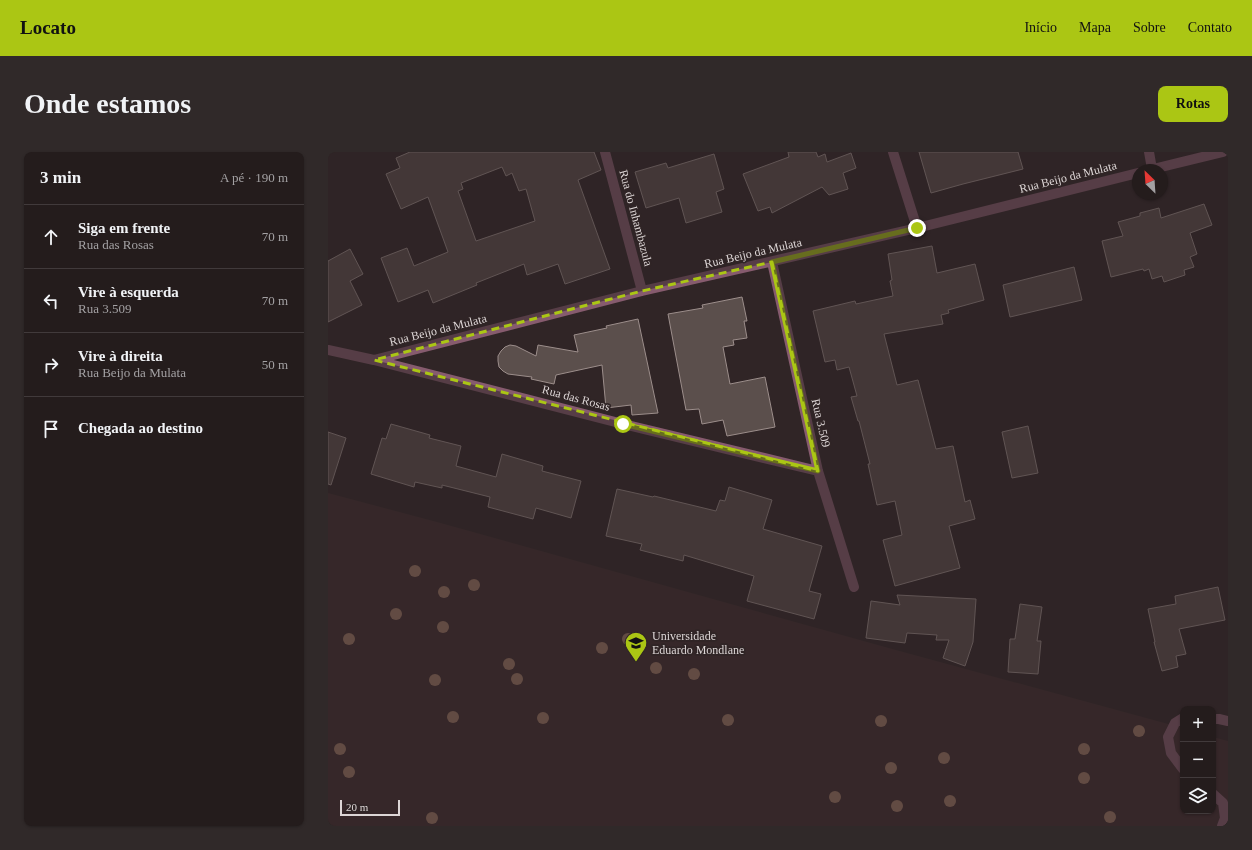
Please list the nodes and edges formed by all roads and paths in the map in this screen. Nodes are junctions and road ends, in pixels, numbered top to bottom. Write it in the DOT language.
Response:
graph roads {
  1 [pos="605,152"];
  2 [pos="893,152"];
  3 [pos="1149,152"];
  4 [pos="1223,152"];
  5 [pos="1150,164"];
  6 [pos="1168,166"];
  7 [pos="1132,174"];
  8 [pos="917,228"];
  9 [pos="772,262"];
  10 [pos="642,291"];
  11 [pos="328,350"];
  12 [pos="374,360"];
  13 [pos="818,471"];
  14 [pos="854,587"];
  15 [pos="1216,719"];
  16 [pos="1180,720"];
  17 [pos="1228,722"];
  18 [pos="1180,764"];
  19 [pos="1216,797"];
  20 [pos="1222,826"];
  1 -- 10 [label="street, Rua do Inhambazula"];
  2 -- 8 [label="street"];
  3 -- 5 [label="street"];
  4 -- 6 [label="street"];
  7 -- 8 [label="street, Rua Beijo da Mulata"];
  8 -- 9 [label="street, Rua Beijo da Mulata"];
  9 -- 10 [label="street, Rua Beijo da Mulata"];
  9 -- 13 [label="street, Rua 3.509"];
  10 -- 12 [label="street, Rua Beijo da Mulata"];
  11 -- 12 [label="street, Rua das Rosas"];
  12 -- 13 [label="street, Rua das Rosas"];
  13 -- 14 [label="street, Rua 3.509"];
  15 -- 17 [label="street"];
  16 -- 18 [label="street"];
  19 -- 20 [label="street"];
}
